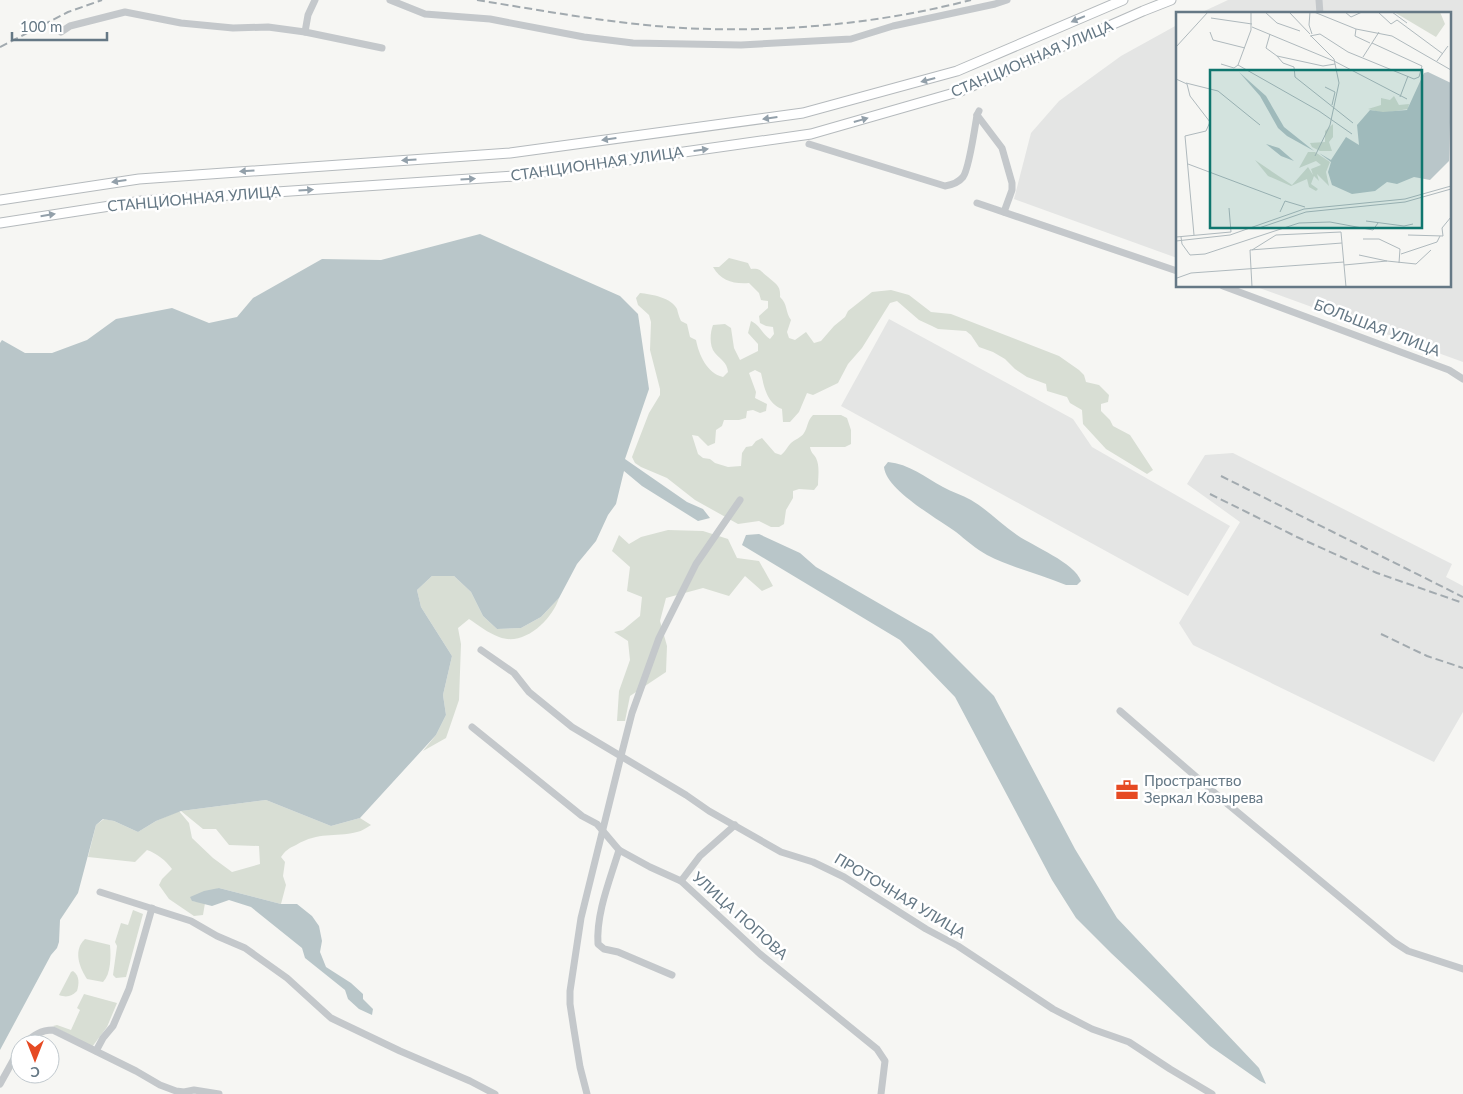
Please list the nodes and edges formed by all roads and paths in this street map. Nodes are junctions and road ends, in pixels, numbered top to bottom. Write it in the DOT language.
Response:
graph roads {
  1 [pos="315,0"];
  2 [pos="390,0"];
  3 [pos="1007,0"];
  4 [pos="1123,0"];
  5 [pos="1171,0"];
  6 [pos="60,32"];
  7 [pos="305,32"];
  8 [pos="382,48"];
  9 [pos="809,144"];
  10 [pos="0,200"];
  11 [pos="977,203"];
  12 [pos="1004,212"];
  13 [pos="0,223"];
  14 [pos="1176,271"];
  15 [pos="1228,288"];
  16 [pos="1463,378"];
  17 [pos="740,500"];
  18 [pos="480,650"];
  19 [pos="1120,711"];
  20 [pos="472,727"];
  21 [pos="621,756"];
  22 [pos="735,825"];
  23 [pos="602,831"];
  24 [pos="619,850"];
  25 [pos="681,881"];
  26 [pos="100,892"];
  27 [pos="152,908"];
  28 [pos="1463,969"];
  29 [pos="672,975"];
  30 [pos="37,1034"];
  31 [pos="96,1052"];
  32 [pos="10,1066"];
  33 [pos="0,1084"];
  34 [pos="219,1094"];
  35 [pos="495,1094"];
  36 [pos="587,1094"];
  37 [pos="881,1094"];
  38 [pos="1212,1094"];
  1 -- 7 [label="street"];
  2 -- 3 [label="street"];
  4 -- 10 [label="main road, СТАНЦИОННАЯ УЛИЦА, one-way"];
  13 -- 5 [label="main road, СТАНЦИОННАЯ УЛИЦА, one-way"];
  6 -- 7 [label="street"];
  7 -- 8 [label="street"];
  9 -- 12 [label="street"];
  11 -- 12 [label="street"];
  12 -- 14 [label="street"];
  15 -- 16 [label="street, БОЛЬШАЯ УЛИЦА"];
  17 -- 21 [label="street"];
  18 -- 21 [label="street, ПРОТОЧНАЯ УЛИЦА"];
  19 -- 28 [label="street"];
  20 -- 23 [label="street, УЛИЦА ПОПОВА"];
  21 -- 22 [label="street, ПРОТОЧНАЯ УЛИЦА"];
  21 -- 23 [label="street"];
  22 -- 25 [label="street"];
  22 -- 38 [label="street, ПРОТОЧНАЯ УЛИЦА"];
  23 -- 24 [label="street, УЛИЦА ПОПОВА"];
  23 -- 36 [label="street"];
  24 -- 25 [label="street, УЛИЦА ПОПОВА"];
  24 -- 29 [label="street"];
  25 -- 37 [label="street, УЛИЦА ПОПОВА"];
  26 -- 27 [label="street"];
  27 -- 31 [label="street"];
  27 -- 35 [label="street"];
  30 -- 31 [label="street"];
  31 -- 34 [label="street"];
  32 -- 33 [label="street"];
}
